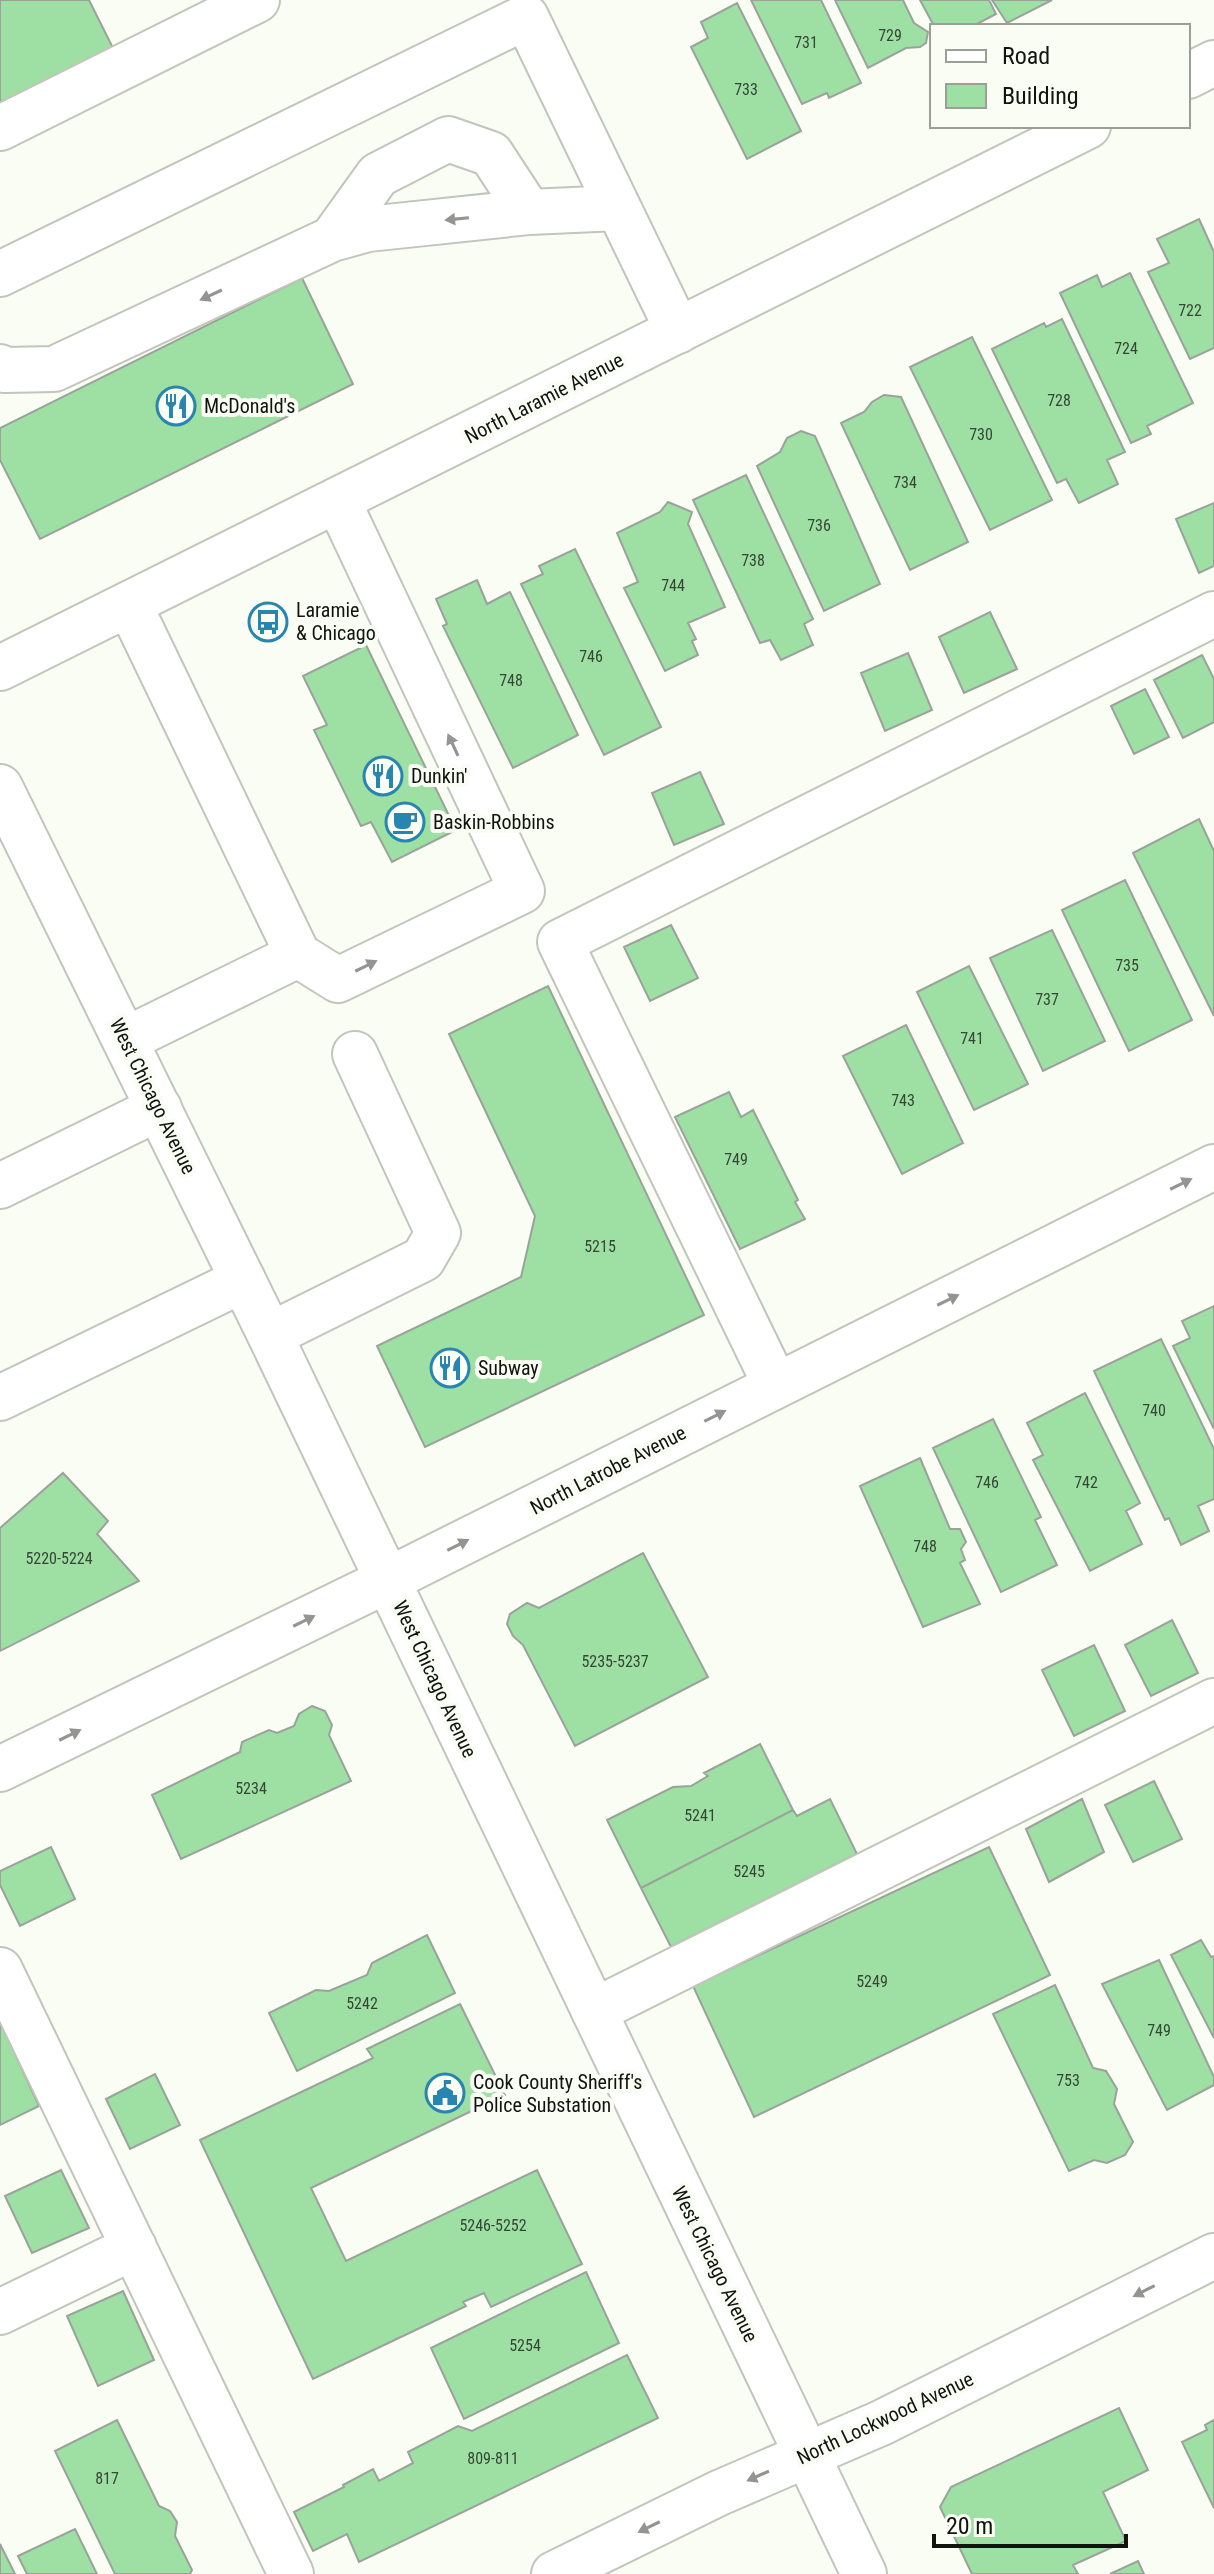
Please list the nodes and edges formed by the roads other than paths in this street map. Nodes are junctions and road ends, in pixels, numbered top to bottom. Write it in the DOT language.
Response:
graph roads {
  1 [pos="257,0"];
  2 [pos="1214,63"];
  3 [pos="1190,75"];
  4 [pos="0,128"];
  5 [pos="1084,128"];
  6 [pos="618,208"];
  7 [pos="529,212"];
  8 [pos="332,239"];
  9 [pos="0,274"];
  10 [pos="678,331"];
  11 [pos="0,367"];
  12 [pos="338,501"];
  13 [pos="129,604"];
  14 [pos="1214,614"];
  15 [pos="0,668"];
  16 [pos="0,787"];
  17 [pos="298,955"];
  18 [pos="125,1040"];
  19 [pos="355,1054"];
  20 [pos="159,1108"];
  21 [pos="1214,1167"];
  22 [pos="0,1186"];
  23 [pos="243,1280"];
  24 [pos="270,1335"];
  25 [pos="776,1386"];
  26 [pos="0,1398"];
  27 [pos="388,1580"];
  28 [pos="1214,1701"];
  29 [pos="0,1769"];
  30 [pos="0,1970"];
  31 [pos="594,2011"];
  32 [pos="134,2247"];
  33 [pos="1214,2256"];
  34 [pos="0,2312"];
  35 [pos="807,2455"];
  36 [pos="291,2574"];
  37 [pos="554,2574"];
  38 [pos="864,2574"];
  1 -- 4 [label="street"];
  2 -- 3 [label="street"];
  5 -- 10 [label="street, North Laramie Avenue"];
  6 -- 7 [label="street"];
  6 -- 9 [label="street"];
  6 -- 10 [label="street"];
  7 -- 8 [label="street, one-way"];
  7 -- 8 [label="street"];
  8 -- 11 [label="street, one-way"];
  10 -- 12 [label="street, North Laramie Avenue"];
  12 -- 13 [label="street, North Laramie Avenue"];
  17 -- 12 [label="street, one-way"];
  13 -- 15 [label="street, North Laramie Avenue"];
  13 -- 17 [label="street"];
  14 -- 25 [label="street"];
  16 -- 18 [label="street, West Chicago Avenue"];
  17 -- 18 [label="street"];
  18 -- 20 [label="street, West Chicago Avenue"];
  19 -- 24 [label="street"];
  20 -- 22 [label="street"];
  20 -- 23 [label="street, West Chicago Avenue"];
  25 -- 21 [label="street, North Latrobe Avenue, one-way"];
  23 -- 24 [label="street, West Chicago Avenue"];
  23 -- 26 [label="street"];
  24 -- 27 [label="street, West Chicago Avenue"];
  27 -- 25 [label="street, North Latrobe Avenue, one-way"];
  29 -- 27 [label="street, North Latrobe Avenue, one-way"];
  27 -- 31 [label="street, West Chicago Avenue"];
  28 -- 31 [label="street"];
  30 -- 32 [label="street"];
  31 -- 35 [label="street, West Chicago Avenue"];
  32 -- 34 [label="street"];
  32 -- 36 [label="street"];
  33 -- 35 [label="street, North Lockwood Avenue, one-way"];
  35 -- 37 [label="street, North Lockwood Avenue, one-way"];
  35 -- 38 [label="street, West Chicago Avenue"];
}
